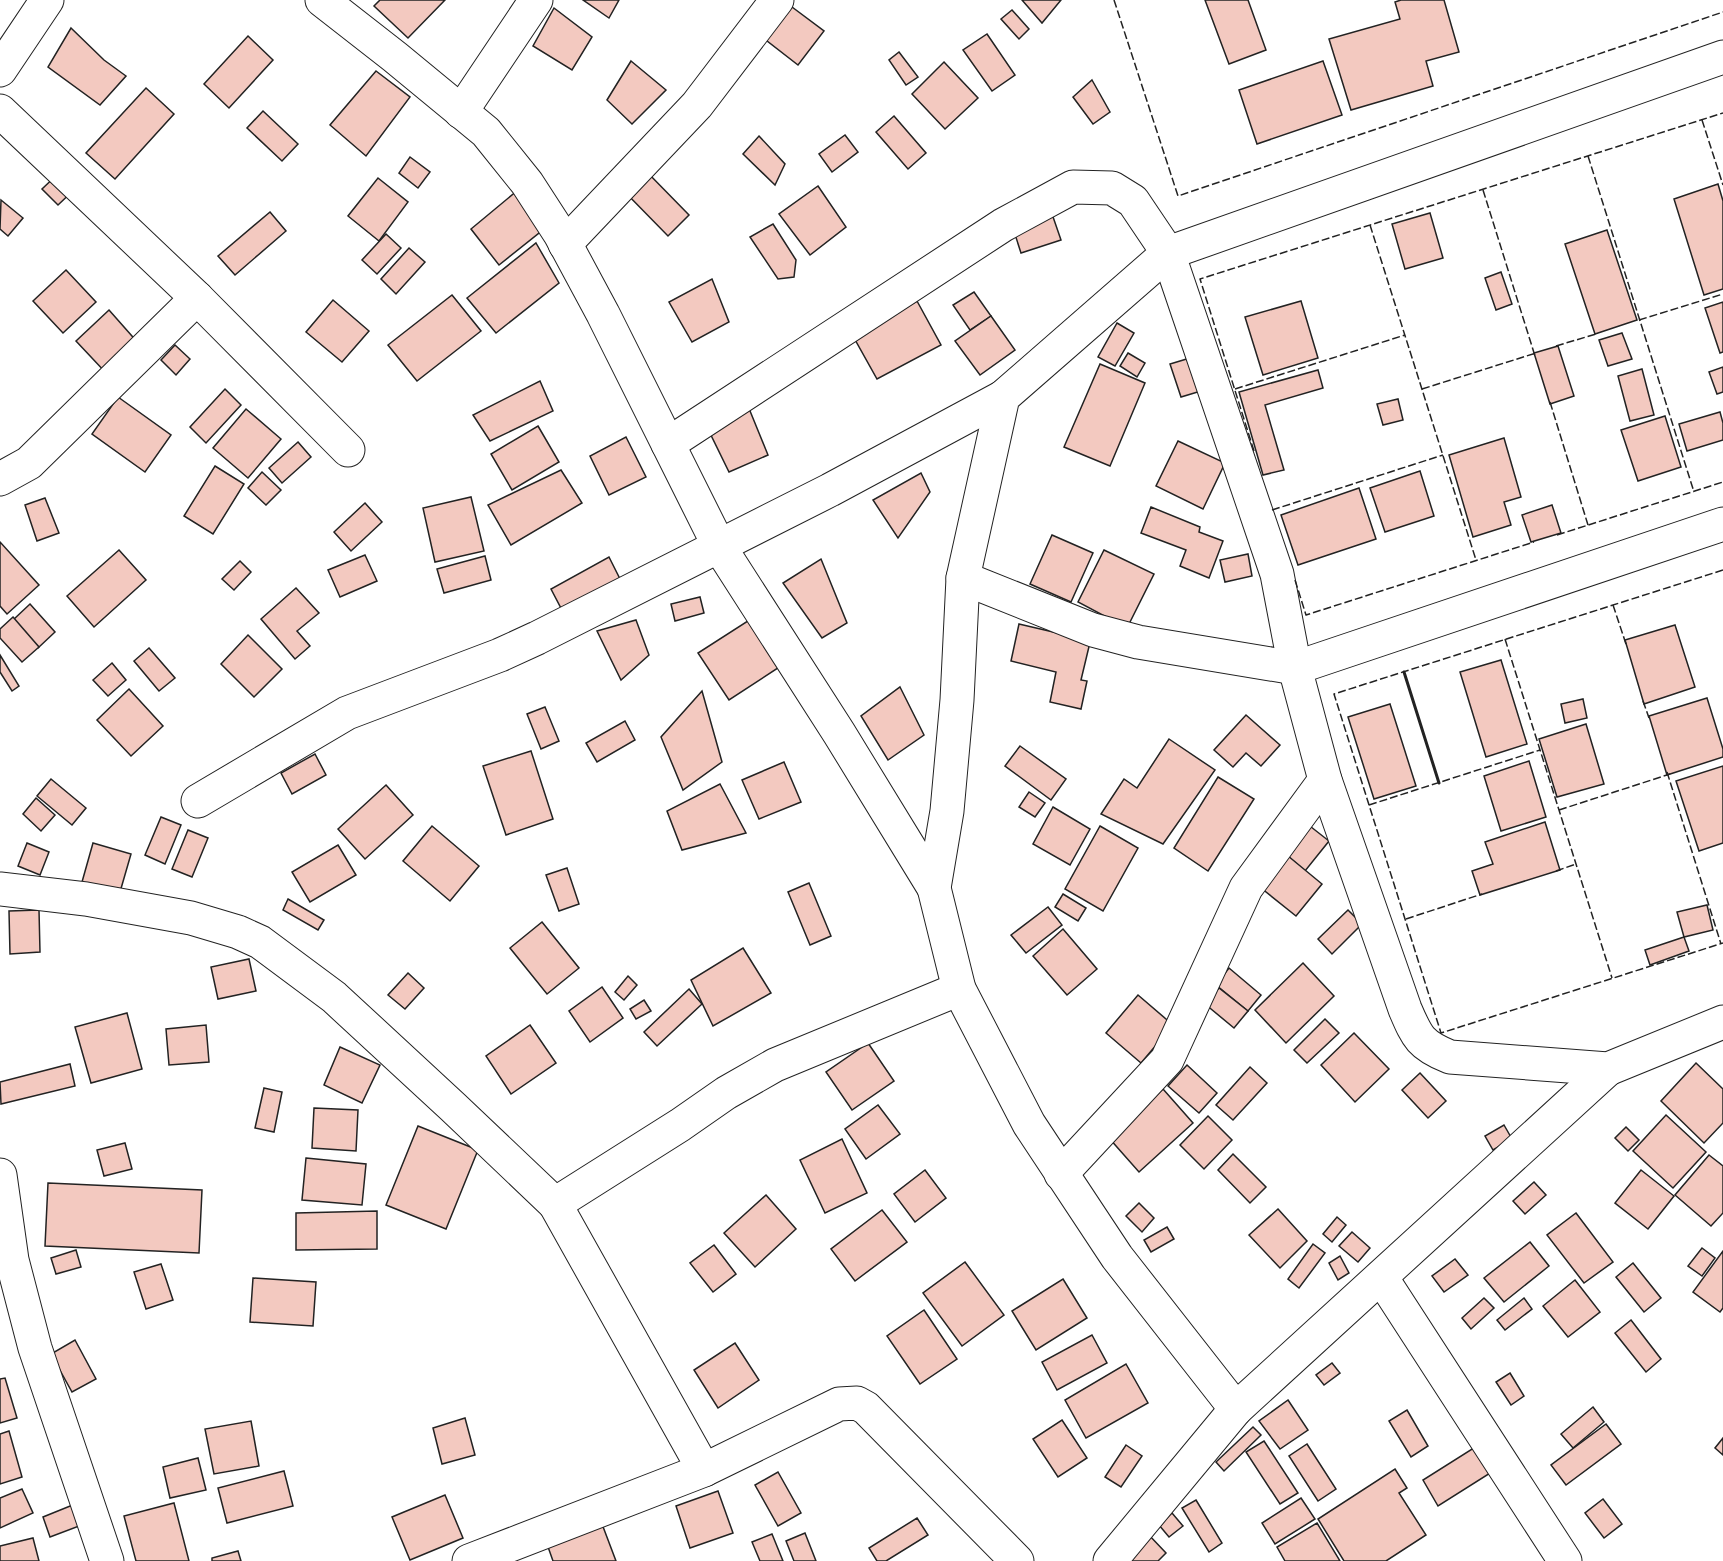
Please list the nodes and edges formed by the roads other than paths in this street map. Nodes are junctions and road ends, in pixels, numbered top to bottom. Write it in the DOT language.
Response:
graph roads {
  1 [pos="47,0"];
  2 [pos="322,0"];
  3 [pos="536,0"];
  4 [pos="777,0"];
  5 [pos="1723,57"];
  6 [pos="0,70"];
  7 [pos="0,111"];
  8 [pos="461,112"];
  9 [pos="565,244"];
  10 [pos="1168,253"];
  11 [pos="197,298"];
  12 [pos="1003,397"];
  13 [pos="668,444"];
  14 [pos="348,450"];
  15 [pos="0,479"];
  16 [pos="1723,524"];
  17 [pos="719,546"];
  18 [pos="963,578"];
  19 [pos="1295,668"];
  20 [pos="1325,780"];
  21 [pos="198,801"];
  22 [pos="934,888"];
  23 [pos="0,889"];
  24 [pos="959,989"];
  25 [pos="1723,1022"];
  26 [pos="1608,1069"];
  27 [pos="1061,1174"];
  28 [pos="0,1175"];
  29 [pos="555,1204"];
  30 [pos="1381,1277"];
  31 [pos="1236,1409"];
  32 [pos="704,1470"];
  33 [pos="107,1561"];
  34 [pos="469,1561"];
  35 [pos="1017,1561"];
  36 [pos="1110,1561"];
  37 [pos="1565,1561"];
  1 -- 6 [label="street"];
  2 -- 8 [label="street"];
  3 -- 8 [label="street"];
  4 -- 9 [label="street"];
  5 -- 10 [label="street"];
  7 -- 11 [label="street"];
  8 -- 9 [label="street"];
  9 -- 13 [label="street"];
  10 -- 12 [label="street"];
  10 -- 13 [label="street"];
  10 -- 19 [label="street"];
  11 -- 14 [label="street"];
  11 -- 15 [label="street"];
  12 -- 17 [label="street"];
  12 -- 18 [label="street"];
  13 -- 17 [label="street"];
  16 -- 19 [label="street"];
  17 -- 21 [label="street"];
  17 -- 22 [label="street"];
  18 -- 19 [label="street"];
  18 -- 22 [label="street"];
  19 -- 20 [label="street"];
  20 -- 26 [label="street"];
  20 -- 27 [label="street"];
  22 -- 24 [label="street"];
  23 -- 29 [label="street"];
  24 -- 27 [label="street"];
  24 -- 29 [label="street"];
  25 -- 26 [label="street"];
  26 -- 30 [label="street"];
  27 -- 31 [label="street"];
  28 -- 33 [label="street"];
  29 -- 32 [label="street"];
  30 -- 31 [label="street"];
  30 -- 37 [label="street"];
  31 -- 36 [label="street"];
  32 -- 34 [label="street"];
  32 -- 35 [label="street"];
}
